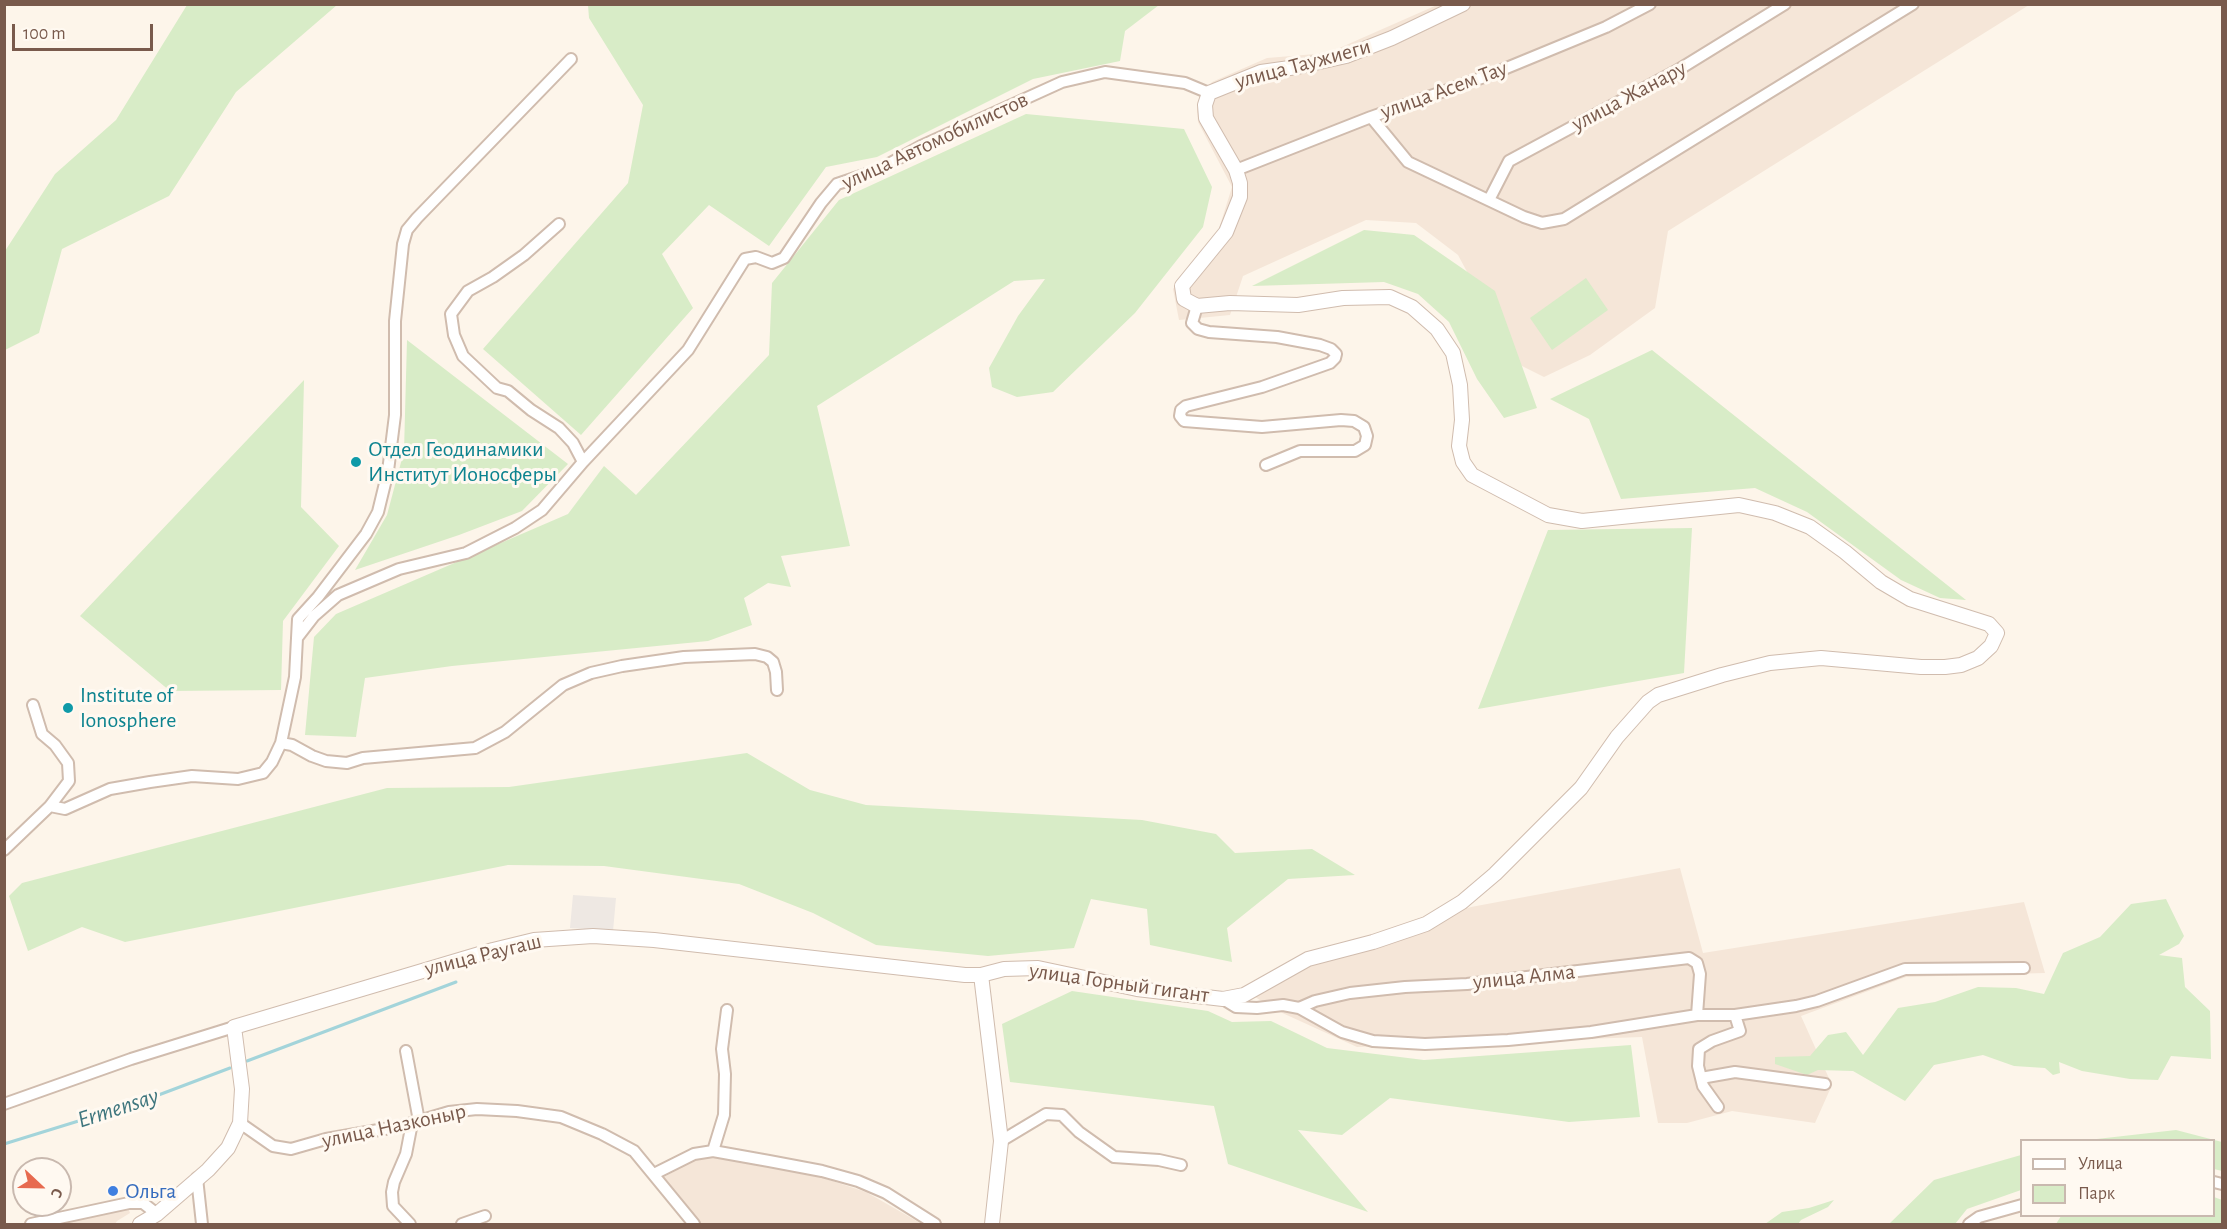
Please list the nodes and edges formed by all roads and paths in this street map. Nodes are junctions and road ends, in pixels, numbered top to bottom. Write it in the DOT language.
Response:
graph roads {
  1 [pos="1463,4"];
  2 [pos="1650,4"];
  3 [pos="1785,4"];
  4 [pos="1913,4"];
  5 [pos="571,59"];
  6 [pos="1209,93"];
  7 [pos="1371,117"];
  8 [pos="1236,170"];
  9 [pos="1489,200"];
  10 [pos="559,224"];
  11 [pos="1197,306"];
  12 [pos="583,462"];
  13 [pos="1266,465"];
  14 [pos="297,638"];
  15 [pos="777,690"];
  16 [pos="33,705"];
  17 [pos="281,743"];
  18 [pos="51,806"];
  19 [pos="4,850"];
  20 [pos="2024,968"];
  21 [pos="981,975"];
  22 [pos="1223,999"];
  23 [pos="1299,1008"];
  24 [pos="727,1010"];
  25 [pos="1697,1015"];
  26 [pos="1735,1015"];
  27 [pos="234,1027"];
  28 [pos="406,1051"];
  29 [pos="1701,1078"];
  30 [pos="1825,1084"];
  31 [pos="4,1104"];
  32 [pos="1718,1107"];
  33 [pos="416,1122"];
  34 [pos="240,1123"];
  35 [pos="1001,1141"];
  36 [pos="713,1151"];
  37 [pos="1181,1164"];
  38 [pos="654,1174"];
  39 [pos="197,1178"];
  40 [pos="2020,1206"];
  41 [pos="157,1214"];
  42 [pos="485,1216"];
  43 [pos="31,1224"];
  44 [pos="140,1224"];
  45 [pos="202,1224"];
  46 [pos="410,1224"];
  47 [pos="462,1224"];
  48 [pos="694,1224"];
  49 [pos="935,1224"];
  50 [pos="992,1224"];
  51 [pos="1969,1224"];
  1 -- 6 [label="street, улица Таужиеги"];
  2 -- 7 [label="street, улица Асем Тау"];
  3 -- 9 [label="street, улица Жанару"];
  4 -- 9 [label="street"];
  5 -- 14 [label="street"];
  6 -- 8 [label="street"];
  6 -- 12 [label="street, улица Автомобилистов"];
  7 -- 8 [label="street, улица Асем Тау"];
  7 -- 9 [label="street"];
  8 -- 11 [label="street"];
  10 -- 12 [label="street"];
  11 -- 13 [label="street"];
  11 -- 22 [label="street"];
  12 -- 14 [label="street, улица Автомобилистов"];
  14 -- 17 [label="street"];
  15 -- 17 [label="street"];
  16 -- 18 [label="street"];
  17 -- 18 [label="street"];
  18 -- 19 [label="street"];
  20 -- 26 [label="street"];
  21 -- 22 [label="street, улица Горный гигант"];
  21 -- 27 [label="street, улица Раугаш"];
  21 -- 35 [label="street"];
  22 -- 23 [label="street"];
  23 -- 25 [label="street"];
  23 -- 25 [label="street, улица Алма"];
  24 -- 36 [label="street"];
  25 -- 26 [label="street"];
  26 -- 29 [label="street"];
  27 -- 31 [label="street, улица Раугаш"];
  27 -- 34 [label="street"];
  28 -- 33 [label="street"];
  29 -- 30 [label="street"];
  29 -- 32 [label="street"];
  33 -- 34 [label="street, улица Назконыр"];
  33 -- 38 [label="street, улица Назконыр"];
  33 -- 46 [label="street"];
  34 -- 39 [label="street"];
  35 -- 37 [label="street"];
  35 -- 50 [label="street"];
  36 -- 38 [label="street"];
  36 -- 49 [label="street"];
  38 -- 48 [label="street, улица Назконыр"];
  39 -- 41 [label="street"];
  39 -- 45 [label="street"];
  40 -- 51 [label="street"];
  41 -- 43 [label="street"];
  41 -- 44 [label="street"];
  42 -- 47 [label="street"];
}
